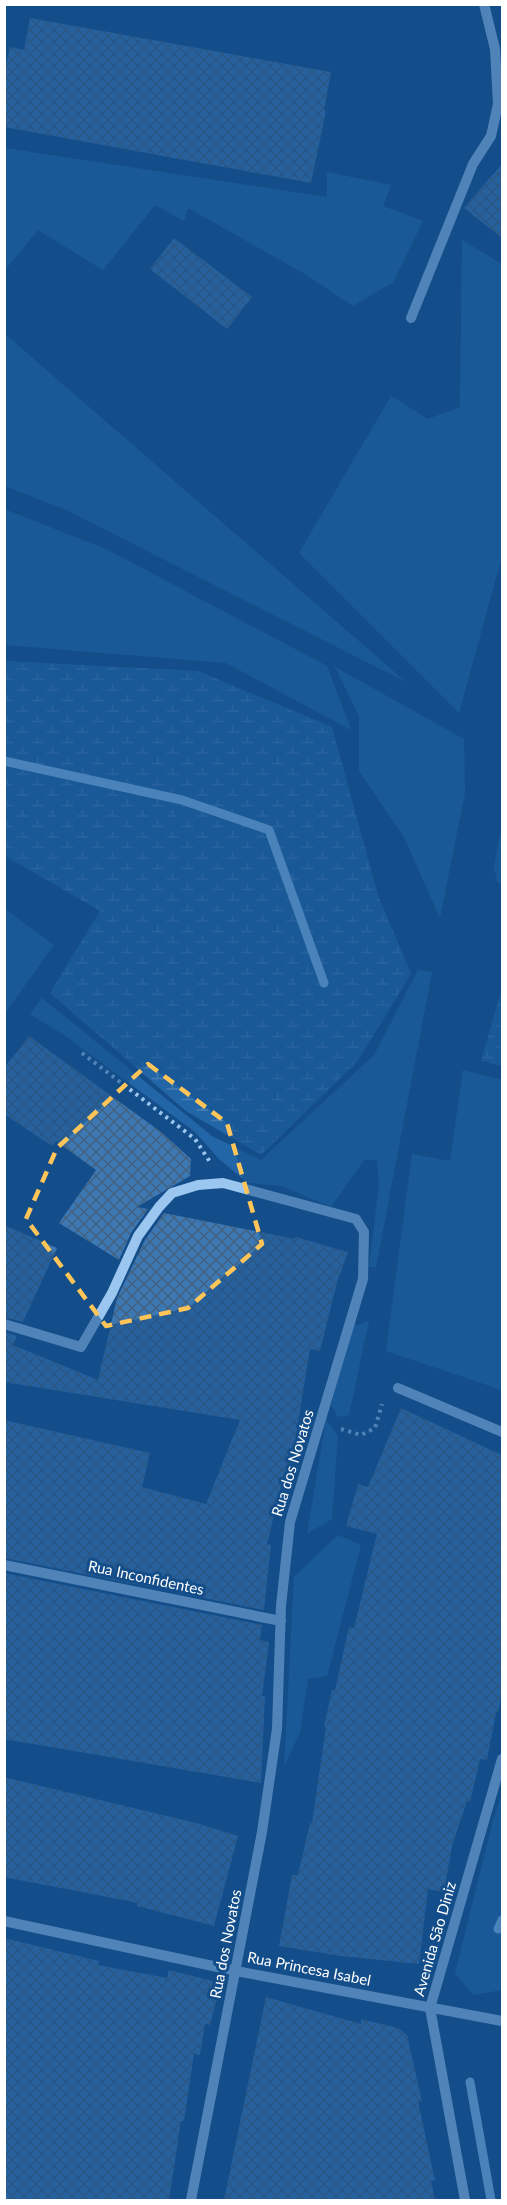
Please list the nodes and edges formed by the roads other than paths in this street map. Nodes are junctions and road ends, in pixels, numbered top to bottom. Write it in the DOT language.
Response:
graph roads {
  1 [pos="484,4"];
  2 [pos="411,318"];
  3 [pos="4,1324"];
  4 [pos="398,1388"];
  5 [pos="502,1432"];
  6 [pos="4,1565"];
  7 [pos="281,1621"];
  8 [pos="502,1759"];
  9 [pos="4,1921"];
  10 [pos="237,1971"];
  11 [pos="430,2008"];
  12 [pos="502,2021"];
  13 [pos="190,2200"];
  14 [pos="465,2200"];
  1 -- 2 [label="street"];
  3 -- 7 [label="street, Rua dos Novatos"];
  4 -- 5 [label="street"];
  6 -- 7 [label="street, Rua Inconfidentes"];
  7 -- 10 [label="street, Rua dos Novatos"];
  8 -- 11 [label="street, Avenida São Diniz"];
  9 -- 10 [label="street, Rua Princesa Isabel"];
  10 -- 11 [label="street, Rua Princesa Isabel"];
  10 -- 13 [label="street, Rua dos Novatos"];
  11 -- 12 [label="street, Rua Princesa Isabel"];
  11 -- 14 [label="street, Avenida São Diniz"];
}
